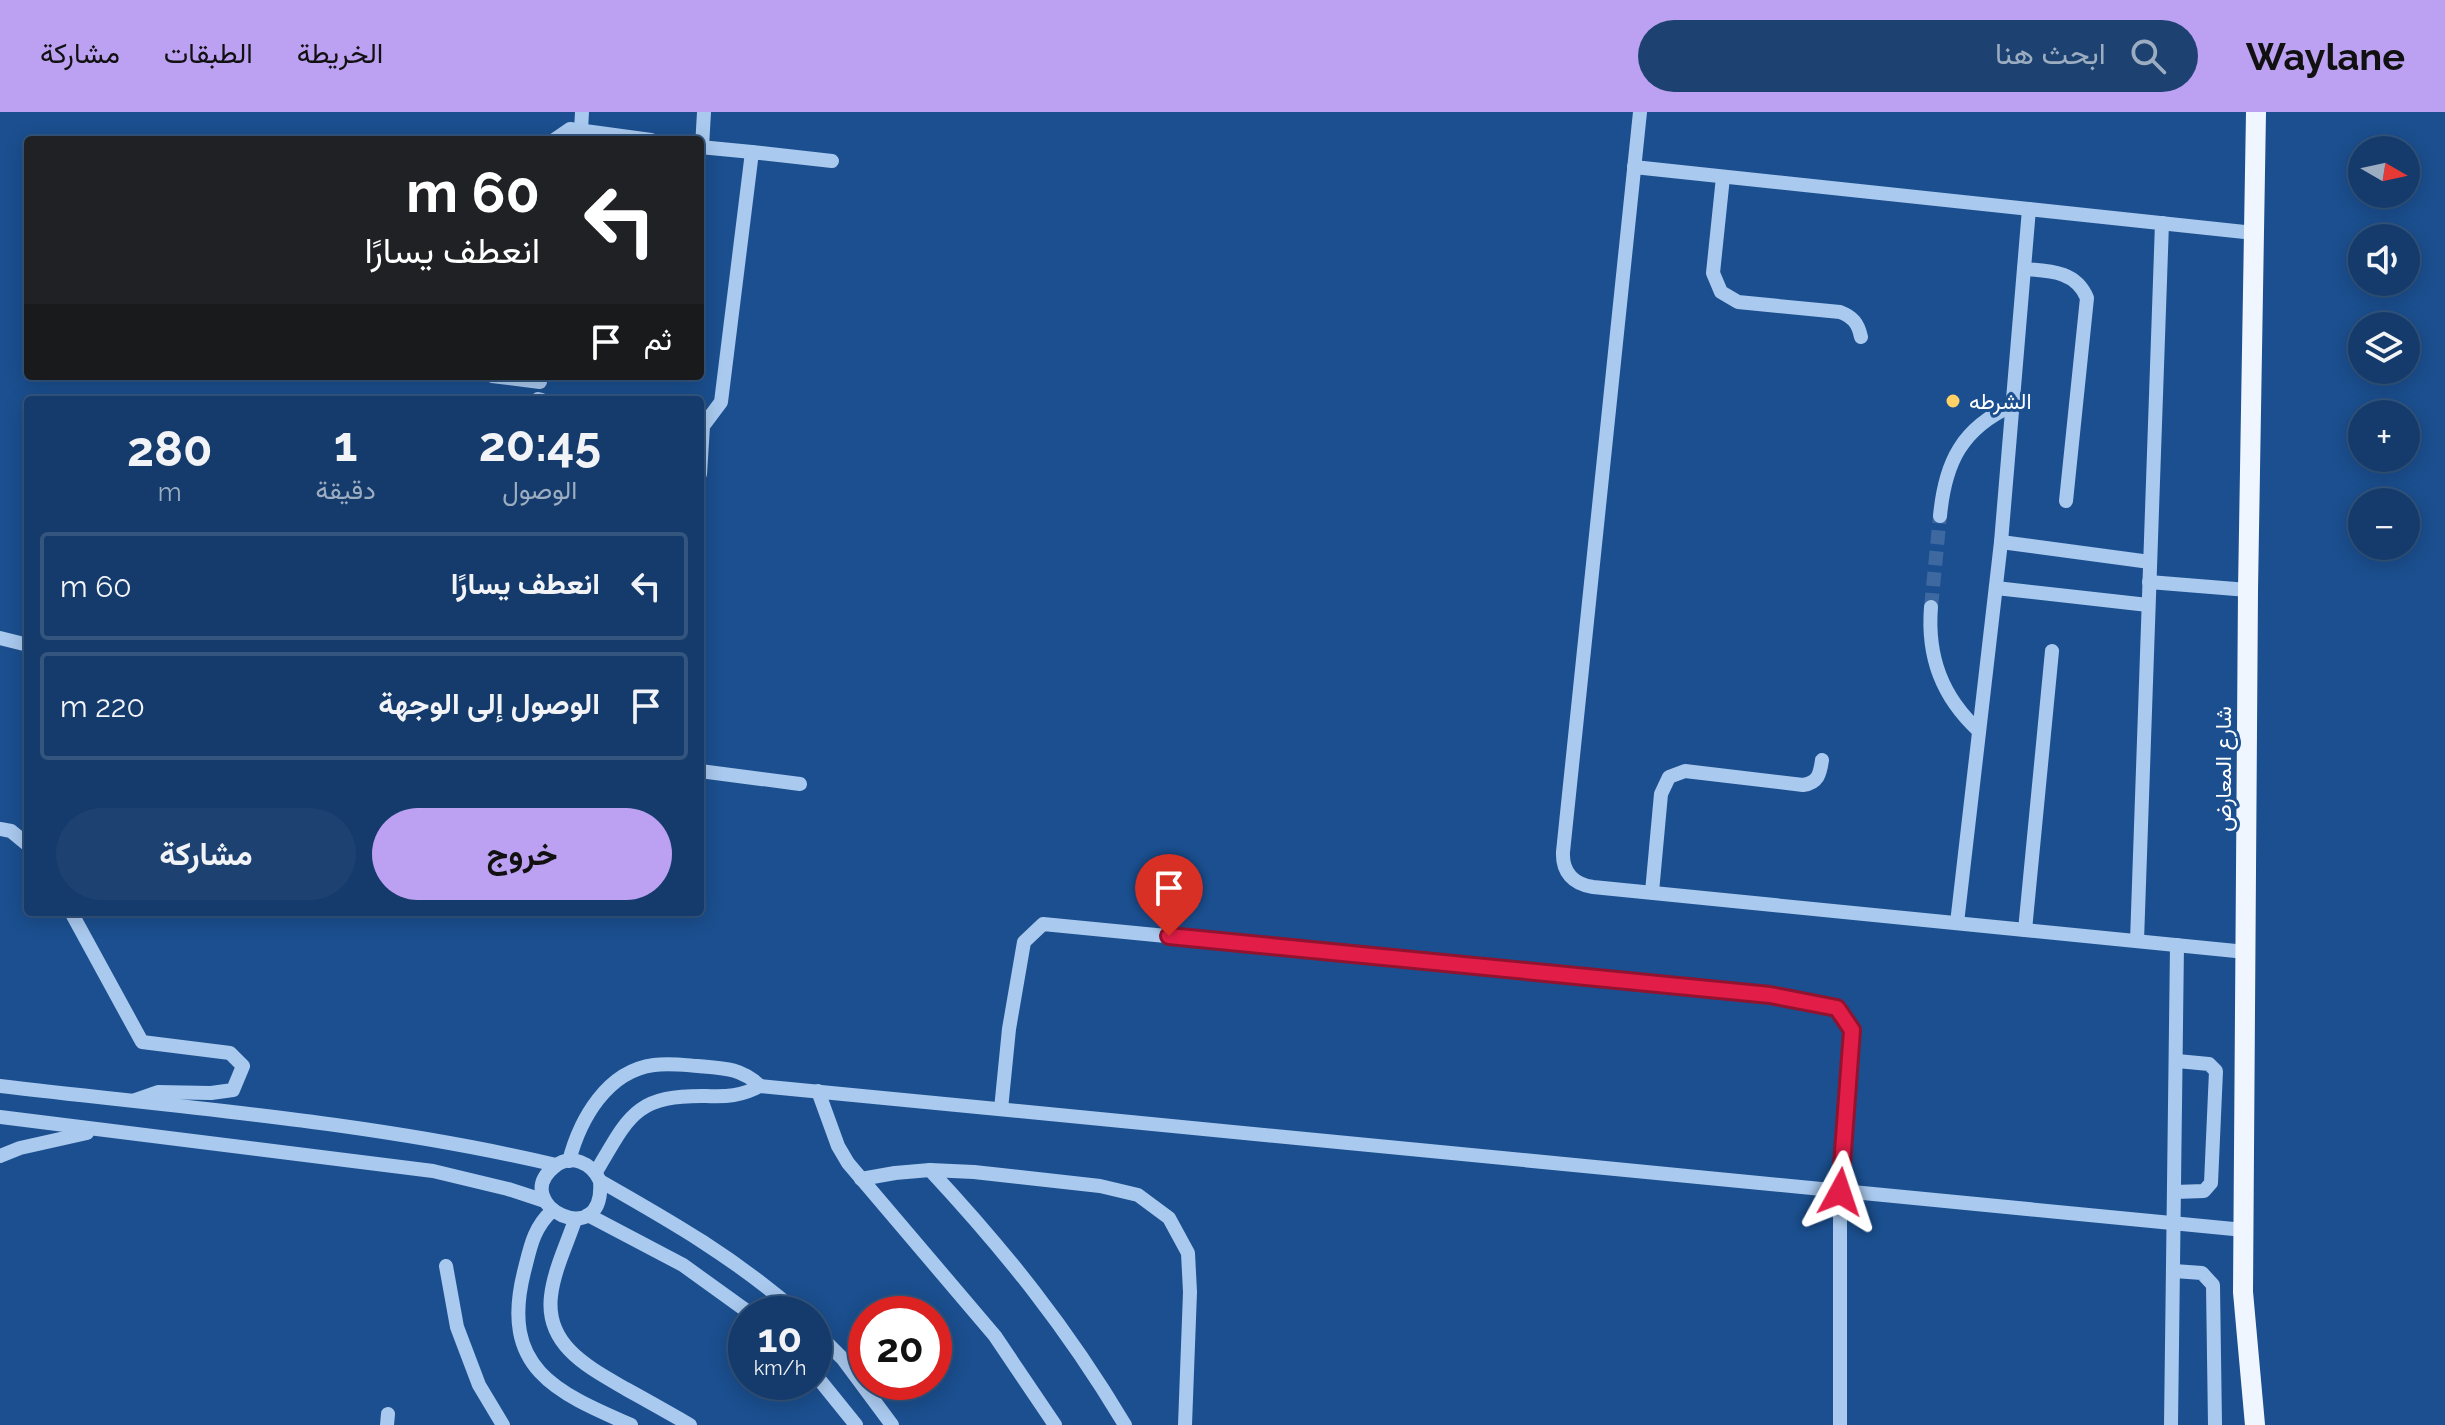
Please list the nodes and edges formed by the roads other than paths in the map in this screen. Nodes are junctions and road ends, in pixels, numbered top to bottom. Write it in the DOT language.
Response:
graph roads {
  1 [pos="582,112"];
  2 [pos="704,112"];
  3 [pos="1640,112"];
  4 [pos="2256,112"];
  5 [pos="581,131"];
  6 [pos="560,136"];
  7 [pos="620,136"];
  8 [pos="702,136"];
  9 [pos="704,147"];
  10 [pos="752,152"];
  11 [pos="832,161"];
  12 [pos="1634,167"];
  13 [pos="1723,177"];
  14 [pos="2029,209"];
  15 [pos="2162,223"];
  16 [pos="2254,233"];
  17 [pos="2024,269"];
  18 [pos="1861,337"];
  19 [pos="524,380"];
  20 [pos="540,382"];
  21 [pos="2013,405"];
  22 [pos="704,423"];
  23 [pos="2066,501"];
  24 [pos="1940,516"];
  25 [pos="2001,542"];
  26 [pos="2150,562"];
  27 [pos="2149,582"];
  28 [pos="1996,588"];
  29 [pos="2248,590"];
  30 [pos="2148,605"];
  31 [pos="1931,607"];
  32 [pos="0,638"];
  33 [pos="24,644"];
  34 [pos="2052,651"];
  35 [pos="1979,731"];
  36 [pos="1822,760"];
  37 [pos="704,772"];
  38 [pos="800,784"];
  39 [pos="0,829"];
  40 [pos="24,842"];
  41 [pos="1652,892"];
  42 [pos="73,916"];
  43 [pos="1957,923"];
  44 [pos="2025,930"];
  45 [pos="2137,941"];
  46 [pos="2177,945"];
  47 [pos="2246,952"];
  48 [pos="2177,1061"];
  49 [pos="0,1086"];
  50 [pos="760,1086"];
  51 [pos="818,1091"];
  52 [pos="131,1102"];
  53 [pos="1001,1109"];
  54 [pos="0,1117"];
  55 [pos="99,1130"];
  56 [pos="0,1156"];
  57 [pos="562,1163"];
  58 [pos="930,1170"];
  59 [pos="598,1177"];
  60 [pos="861,1179"];
  61 [pos="1840,1192"];
  62 [pos="2175,1192"];
  63 [pos="548,1206"];
  64 [pos="581,1218"];
  65 [pos="2174,1225"];
  66 [pos="2244,1230"];
  67 [pos="446,1266"];
  68 [pos="2174,1271"];
  69 [pos="778,1296"];
  70 [pos="728,1297"];
  71 [pos="832,1348"];
  72 [pos="832,1395"];
  73 [pos="503,1425"];
  74 [pos="631,1425"];
  75 [pos="690,1425"];
  76 [pos="856,1425"];
  77 [pos="892,1425"];
  78 [pos="1055,1425"];
  79 [pos="1125,1425"];
  80 [pos="1185,1425"];
  81 [pos="1840,1425"];
  82 [pos="2171,1425"];
  83 [pos="2215,1425"];
  84 [pos="2255,1425"];
  1 -- 5 [label="lane"];
  2 -- 8 [label="lane"];
  3 -- 12 [label="lane"];
  4 -- 16 [label="main road, شارع المعارض"];
  5 -- 6 [label="lane"];
  5 -- 7 [label="lane"];
  9 -- 10 [label="lane"];
  10 -- 11 [label="lane"];
  10 -- 22 [label="lane"];
  12 -- 13 [label="lane"];
  12 -- 41 [label="lane"];
  13 -- 14 [label="lane"];
  13 -- 18 [label="lane"];
  14 -- 15 [label="lane"];
  14 -- 17 [label="lane"];
  15 -- 16 [label="lane"];
  15 -- 26 [label="lane"];
  16 -- 29 [label="main road, شارع المعارض"];
  17 -- 21 [label="lane"];
  17 -- 23 [label="lane"];
  19 -- 20 [label="lane"];
  21 -- 24 [label="lane"];
  21 -- 25 [label="lane"];
  25 -- 26 [label="lane"];
  25 -- 28 [label="lane"];
  26 -- 27 [label="lane"];
  27 -- 29 [label="lane"];
  27 -- 30 [label="lane"];
  28 -- 30 [label="lane"];
  28 -- 35 [label="lane"];
  29 -- 47 [label="main road, شارع المعارض"];
  30 -- 45 [label="lane"];
  31 -- 35 [label="lane"];
  32 -- 33 [label="lane"];
  34 -- 44 [label="lane"];
  35 -- 43 [label="lane"];
  36 -- 41 [label="lane"];
  37 -- 38 [label="lane"];
  39 -- 40 [label="lane"];
  41 -- 43 [label="lane"];
  42 -- 52 [label="lane"];
  43 -- 44 [label="lane"];
  44 -- 45 [label="lane"];
  45 -- 46 [label="lane"];
  46 -- 47 [label="lane"];
  46 -- 48 [label="lane"];
  47 -- 66 [label="main road, شارع المعارض"];
  48 -- 62 [label="lane"];
  48 -- 62 [label="lane"];
  49 -- 52 [label="lane"];
  50 -- 51 [label="lane"];
  50 -- 57 [label="lane"];
  50 -- 59 [label="lane"];
  51 -- 53 [label="lane"];
  51 -- 60 [label="lane"];
  52 -- 57 [label="lane"];
  53 -- 61 [label="lane"];
  53 -- 61 [label="lane"];
  54 -- 55 [label="lane"];
  55 -- 56 [label="lane"];
  55 -- 63 [label="lane"];
  57 -- 59 [label="lane"];
  57 -- 63 [label="lane"];
  58 -- 60 [label="lane"];
  58 -- 79 [label="lane"];
  58 -- 80 [label="lane"];
  59 -- 64 [label="lane"];
  59 -- 69 [label="lane"];
  60 -- 78 [label="lane"];
  61 -- 65 [label="lane"];
  61 -- 81 [label="lane"];
  62 -- 65 [label="lane"];
  63 -- 64 [label="lane"];
  63 -- 74 [label="lane"];
  64 -- 70 [label="lane"];
  64 -- 75 [label="lane"];
  65 -- 66 [label="lane"];
  65 -- 68 [label="lane"];
  66 -- 84 [label="main road, شارع المعارض"];
  67 -- 73 [label="lane"];
  68 -- 82 [label="lane"];
  68 -- 83 [label="lane"];
  71 -- 77 [label="lane"];
  72 -- 76 [label="lane"];
}
